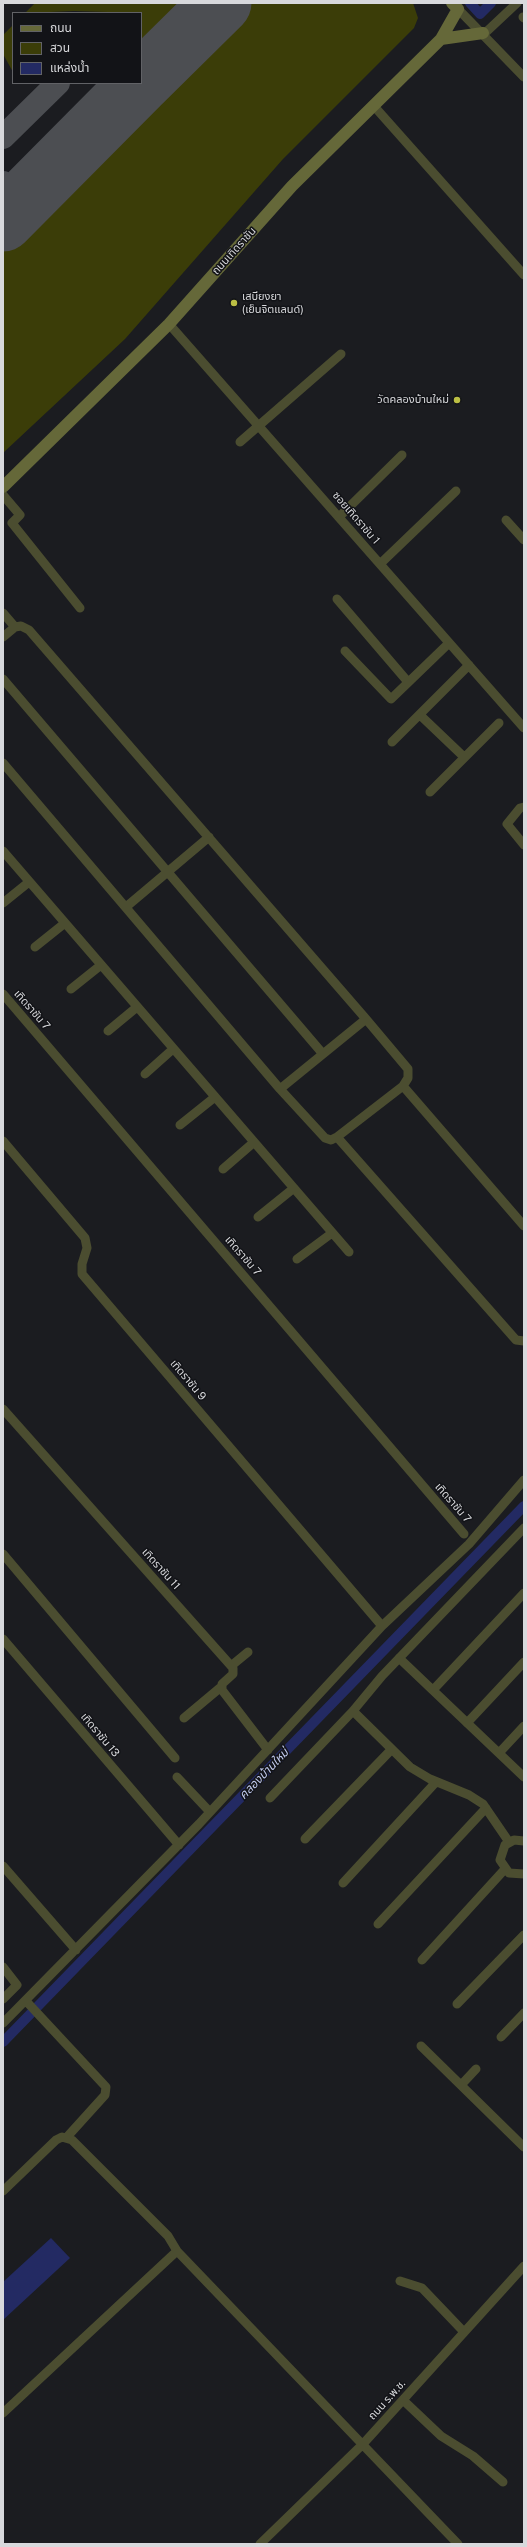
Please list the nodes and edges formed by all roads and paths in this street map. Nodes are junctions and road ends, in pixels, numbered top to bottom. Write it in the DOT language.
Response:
graph roads {
  1 [pos="517,3"];
  2 [pos="455,6"];
  3 [pos="484,33"];
  4 [pos="441,39"];
  5 [pos="524,77"];
  6 [pos="373,106"];
  7 [pos="524,275"];
  8 [pos="169,324"];
  9 [pos="341,354"];
  10 [pos="258,426"];
  11 [pos="240,442"];
  12 [pos="402,455"];
  13 [pos="3,487"];
  14 [pos="456,491"];
  15 [pos="3,495"];
  16 [pos="339,517"];
  17 [pos="506,520"];
  18 [pos="524,540"];
  19 [pos="380,564"];
  20 [pos="337,599"];
  21 [pos="80,608"];
  22 [pos="3,613"];
  23 [pos="15,627"];
  24 [pos="3,637"];
  25 [pos="449,642"];
  26 [pos="346,651"];
  27 [pos="469,665"];
  28 [pos="3,679"];
  29 [pos="408,682"];
  30 [pos="420,715"];
  31 [pos="499,723"];
  32 [pos="524,728"];
  33 [pos="392,742"];
  34 [pos="464,757"];
  35 [pos="3,763"];
  36 [pos="430,792"];
  37 [pos="524,807"];
  38 [pos="208,837"];
  39 [pos="524,845"];
  40 [pos="3,851"];
  41 [pos="168,872"];
  42 [pos="29,882"];
  43 [pos="3,903"];
  44 [pos="126,907"];
  45 [pos="65,923"];
  46 [pos="36,947"];
  47 [pos="101,965"];
  48 [pos="71,989"];
  49 [pos="3,994"];
  50 [pos="137,1007"];
  51 [pos="366,1018"];
  52 [pos="108,1031"];
  53 [pos="173,1049"];
  54 [pos="323,1054"];
  55 [pos="145,1074"];
  56 [pos="403,1086"];
  57 [pos="280,1089"];
  58 [pos="215,1097"];
  59 [pos="180,1126"];
  60 [pos="337,1137"];
  61 [pos="3,1140"];
  62 [pos="254,1143"];
  63 [pos="223,1169"];
  64 [pos="294,1188"];
  65 [pos="258,1217"];
  66 [pos="524,1226"];
  67 [pos="332,1232"];
  68 [pos="349,1252"];
  69 [pos="297,1259"];
  70 [pos="524,1341"];
  71 [pos="3,1409"];
  72 [pos="524,1480"];
  73 [pos="524,1528"];
  74 [pos="464,1534"];
  75 [pos="3,1554"];
  76 [pos="524,1593"];
  77 [pos="382,1626"];
  78 [pos="3,1639"];
  79 [pos="248,1652"];
  80 [pos="399,1658"];
  81 [pos="524,1662"];
  82 [pos="231,1666"];
  83 [pos="221,1687"];
  84 [pos="433,1690"];
  85 [pos="352,1711"];
  86 [pos="184,1718"];
  87 [pos="468,1723"];
  88 [pos="524,1726"];
  89 [pos="268,1750"];
  90 [pos="390,1751"];
  91 [pos="499,1753"];
  92 [pos="175,1758"];
  93 [pos="177,1777"];
  94 [pos="524,1777"];
  95 [pos="436,1782"];
  96 [pos="270,1798"];
  97 [pos="486,1808"];
  98 [pos="210,1812"];
  99 [pos="306,1839"];
  100 [pos="524,1841"];
  101 [pos="509,1842"];
  102 [pos="179,1845"];
  103 [pos="3,1866"];
  104 [pos="505,1869"];
  105 [pos="524,1874"];
  106 [pos="343,1883"];
  107 [pos="378,1924"];
  108 [pos="524,1935"];
  109 [pos="76,1950"];
  110 [pos="422,1960"];
  111 [pos="3,1967"];
  112 [pos="3,1999"];
  113 [pos="28,2003"];
  114 [pos="458,2004"];
  115 [pos="524,2012"];
  116 [pos="3,2023"];
  117 [pos="501,2037"];
  118 [pos="422,2046"];
  119 [pos="476,2069"];
  120 [pos="462,2084"];
  121 [pos="67,2137"];
  122 [pos="524,2147"];
  123 [pos="3,2190"];
  124 [pos="177,2251"];
  125 [pos="524,2266"];
  126 [pos="400,2281"];
  127 [pos="464,2332"];
  128 [pos="403,2400"];
  129 [pos="3,2413"];
  130 [pos="363,2444"];
  131 [pos="503,2482"];
  132 [pos="260,2544"];
  133 [pos="458,2544"];
  1 -- 3 [label="street"];
  2 -- 3 [label="street"];
  2 -- 4 [label="street, ถนนเทิดราชัน"];
  3 -- 4 [label="street"];
  3 -- 5 [label="street"];
  4 -- 6 [label="street, ถนนเทิดราชัน"];
  6 -- 7 [label="street"];
  6 -- 8 [label="street, ถนนเทิดราชัน"];
  8 -- 10 [label="street, ซอยเทิดราชัน 1"];
  8 -- 13 [label="street, ถนนเทิดราชัน"];
  9 -- 10 [label="street"];
  10 -- 11 [label="street"];
  10 -- 16 [label="street, ซอยเทิดราชัน 1"];
  12 -- 16 [label="street"];
  14 -- 19 [label="street"];
  15 -- 21 [label="street"];
  16 -- 19 [label="street, ซอยเทิดราชัน 1"];
  17 -- 18 [label="street"];
  19 -- 25 [label="street, ซอยเทิดราชัน 1"];
  20 -- 29 [label="street"];
  22 -- 23 [label="street"];
  23 -- 24 [label="street"];
  23 -- 38 [label="street"];
  25 -- 27 [label="street, ซอยเทิดราชัน 1"];
  25 -- 29 [label="street"];
  26 -- 29 [label="street"];
  27 -- 30 [label="street"];
  27 -- 32 [label="street, ซอยเทิดราชัน 1"];
  28 -- 41 [label="street"];
  30 -- 33 [label="street"];
  30 -- 34 [label="street"];
  31 -- 34 [label="street"];
  34 -- 36 [label="street"];
  35 -- 44 [label="street"];
  37 -- 39 [label="street"];
  38 -- 41 [label="street"];
  38 -- 51 [label="street"];
  40 -- 42 [label="street"];
  41 -- 44 [label="street"];
  41 -- 54 [label="street"];
  42 -- 43 [label="street"];
  42 -- 45 [label="street"];
  44 -- 57 [label="street"];
  45 -- 46 [label="street"];
  45 -- 47 [label="street"];
  47 -- 48 [label="street"];
  47 -- 50 [label="street"];
  49 -- 74 [label="street, เทิดราชัน 7"];
  50 -- 52 [label="street"];
  50 -- 53 [label="street"];
  51 -- 54 [label="street"];
  51 -- 56 [label="street"];
  53 -- 55 [label="street"];
  53 -- 58 [label="street"];
  54 -- 57 [label="street"];
  56 -- 60 [label="street"];
  56 -- 66 [label="street"];
  57 -- 60 [label="street"];
  58 -- 59 [label="street"];
  58 -- 62 [label="street"];
  60 -- 70 [label="street"];
  61 -- 77 [label="street, เทิดราชัน 9"];
  62 -- 63 [label="street"];
  62 -- 64 [label="street"];
  64 -- 65 [label="street"];
  64 -- 67 [label="street"];
  67 -- 68 [label="street"];
  67 -- 69 [label="street"];
  71 -- 82 [label="street, เทิดราชัน 11"];
  72 -- 77 [label="street"];
  73 -- 80 [label="street"];
  75 -- 92 [label="street"];
  76 -- 84 [label="street"];
  77 -- 89 [label="street"];
  78 -- 102 [label="street, เทิดราชัน 13"];
  79 -- 82 [label="street"];
  80 -- 84 [label="street"];
  80 -- 85 [label="street"];
  81 -- 87 [label="street"];
  82 -- 83 [label="street"];
  83 -- 86 [label="street"];
  83 -- 89 [label="street"];
  84 -- 87 [label="street"];
  85 -- 90 [label="street"];
  85 -- 96 [label="street"];
  87 -- 91 [label="street"];
  88 -- 91 [label="street"];
  89 -- 98 [label="street"];
  90 -- 95 [label="street"];
  90 -- 99 [label="street"];
  91 -- 94 [label="street"];
  93 -- 98 [label="street"];
  95 -- 97 [label="street"];
  95 -- 106 [label="street"];
  97 -- 101 [label="street"];
  97 -- 107 [label="street"];
  98 -- 102 [label="street"];
  100 -- 101 [label="street"];
  101 -- 104 [label="street"];
  102 -- 109 [label="street"];
  103 -- 109 [label="street"];
  104 -- 105 [label="street"];
  104 -- 110 [label="street"];
  108 -- 114 [label="street"];
  109 -- 113 [label="street"];
  111 -- 112 [label="street"];
  113 -- 116 [label="street"];
  113 -- 121 [label="street"];
  115 -- 117 [label="street"];
  118 -- 120 [label="street"];
  119 -- 120 [label="street"];
  120 -- 122 [label="street"];
  121 -- 123 [label="street"];
  121 -- 124 [label="street"];
  124 -- 129 [label="street"];
  124 -- 130 [label="street"];
  125 -- 127 [label="street, ถนน ร.พ.ช."];
  126 -- 127 [label="street"];
  127 -- 128 [label="street, ถนน ร.พ.ช."];
  128 -- 130 [label="street, ถนน ร.พ.ช."];
  128 -- 131 [label="street"];
  130 -- 132 [label="street, ถนน ร.พ.ช."];
  130 -- 133 [label="street"];
}
